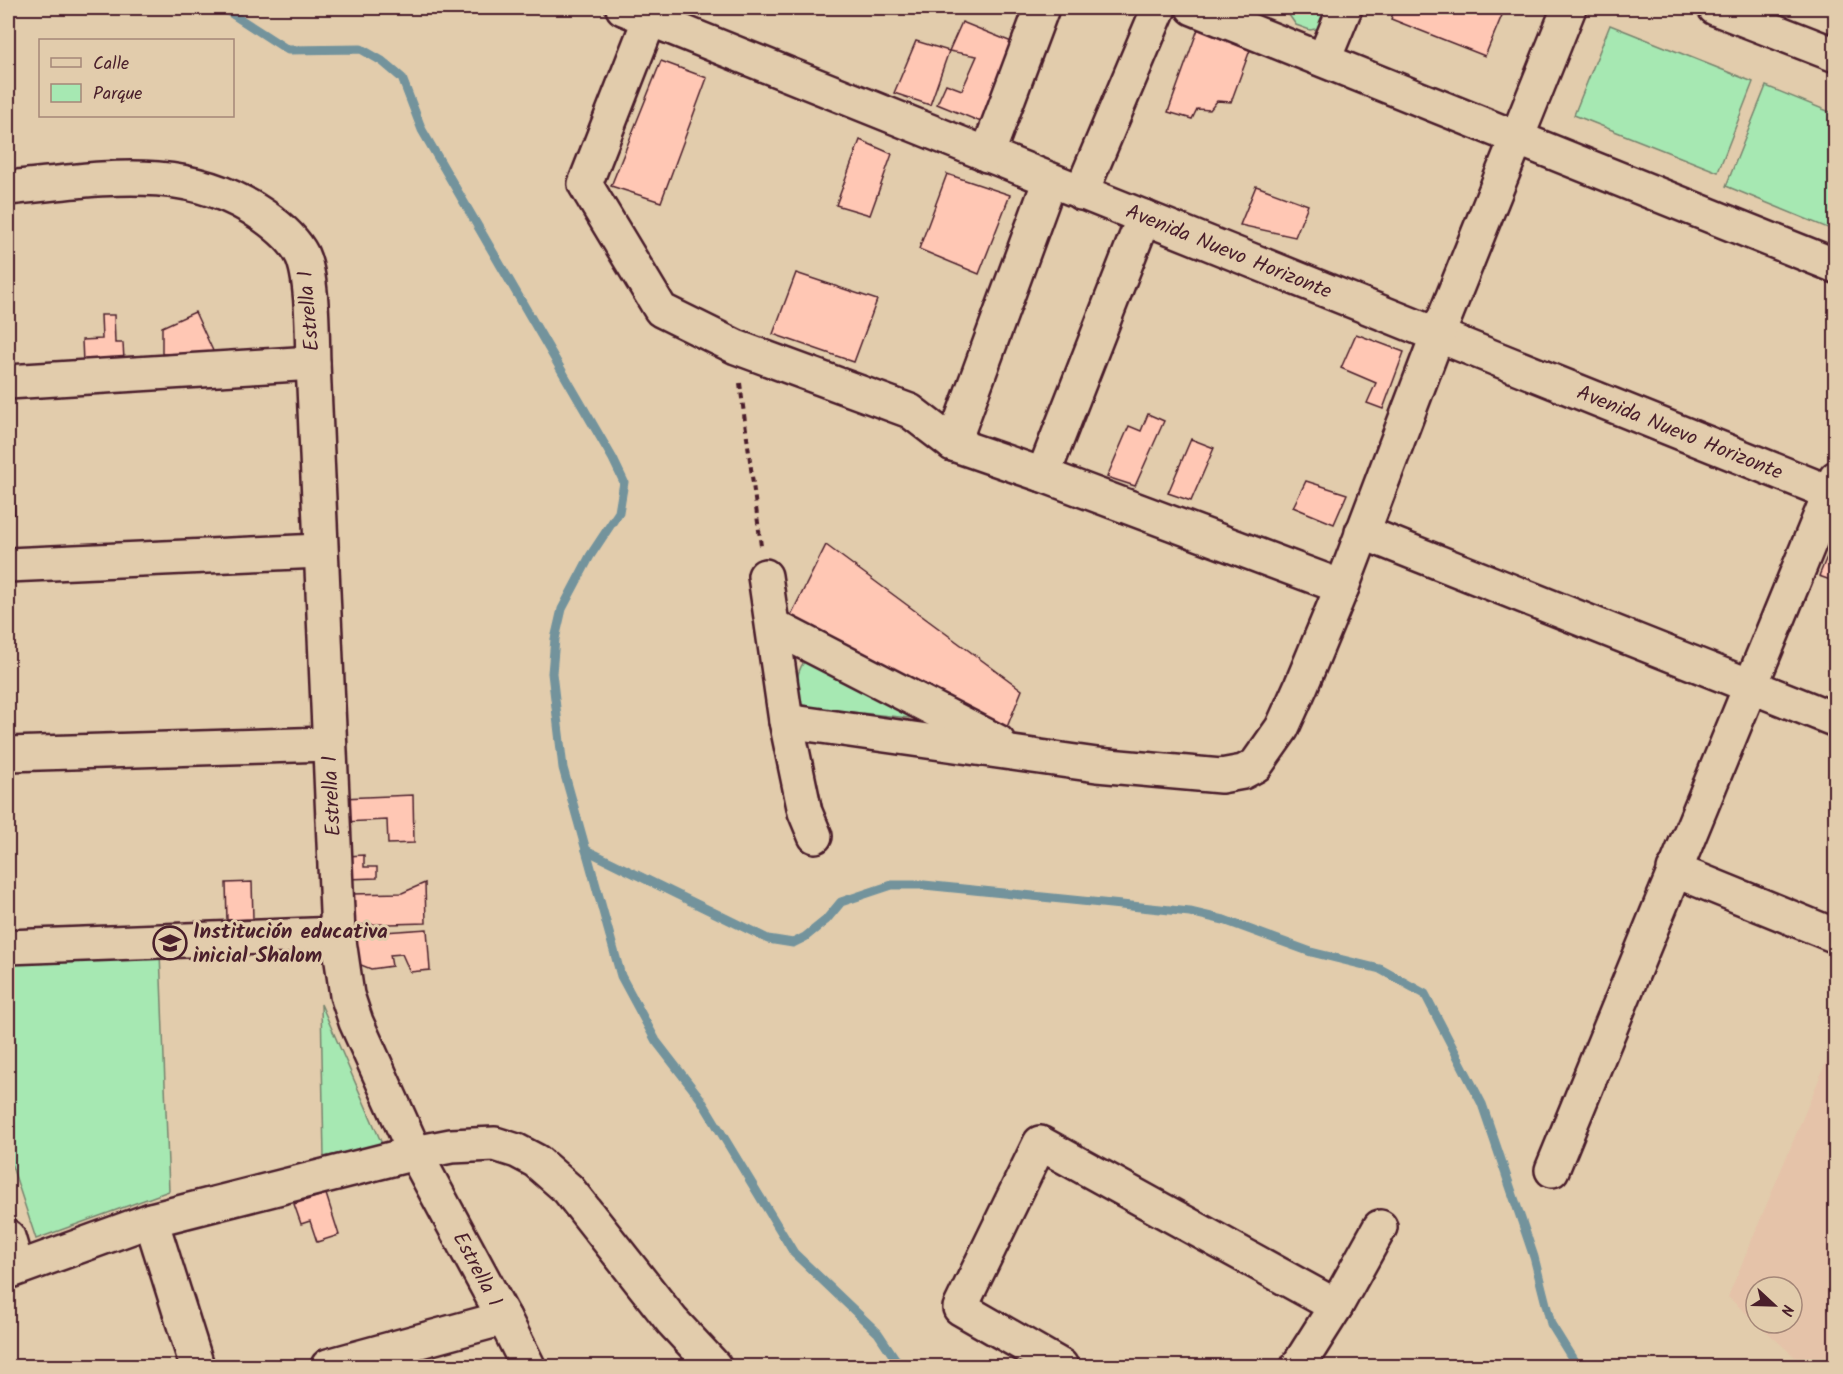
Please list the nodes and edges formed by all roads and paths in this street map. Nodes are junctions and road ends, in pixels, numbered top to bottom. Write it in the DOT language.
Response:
graph roads {
  1 [pos="1042,8"];
  2 [pos="1159,8"];
  3 [pos="1193,8"];
  4 [pos="1345,8"];
  5 [pos="1569,8"];
  6 [pos="1715,8"];
  7 [pos="642,11"];
  8 [pos="1836,55"];
  9 [pos="1324,58"];
  10 [pos="1517,137"];
  11 [pos="987,155"];
  12 [pos="1050,180"];
  13 [pos="8,188"];
  14 [pos="1082,193"];
  15 [pos="1144,217"];
  16 [pos="1836,266"];
  17 [pos="1438,334"];
  18 [pos="736,347"];
  19 [pos="313,363"];
  20 [pos="8,382"];
  21 [pos="953,444"];
  22 [pos="1043,475"];
  23 [pos="1834,488"];
  24 [pos="1362,532"];
  25 [pos="320,551"];
  26 [pos="8,566"];
  27 [pos="765,576"];
  28 [pos="1342,587"];
  29 [pos="773,626"];
  30 [pos="1750,686"];
  31 [pos="1836,720"];
  32 [pos="786,721"];
  33 [pos="328,744"];
  34 [pos="1021,753"];
  35 [pos="8,754"];
  36 [pos="815,836"];
  37 [pos="1674,870"];
  38 [pos="338,934"];
  39 [pos="1836,936"];
  40 [pos="8,947"];
  41 [pos="415,1153"];
  42 [pos="1552,1170"];
  43 [pos="151,1220"];
  44 [pos="1380,1227"];
  45 [pos="8,1237"];
  46 [pos="12,1270"];
  47 [pos="1336,1306"];
  48 [pos="504,1318"];
  49 [pos="197,1366"];
  50 [pos="328,1366"];
  51 [pos="528,1366"];
  52 [pos="714,1366"];
  53 [pos="1061,1366"];
  54 [pos="1298,1366"];
  1 -- 11 [label="street"];
  2 -- 14 [label="street"];
  3 -- 9 [label="street"];
  4 -- 9 [label="street"];
  5 -- 10 [label="street"];
  6 -- 8 [label="street"];
  7 -- 11 [label="street, Avenida Nuevo Horizonte"];
  7 -- 18 [label="street"];
  9 -- 10 [label="street"];
  10 -- 16 [label="street"];
  10 -- 17 [label="street"];
  11 -- 12 [label="street, Avenida Nuevo Horizonte"];
  12 -- 14 [label="street, Avenida Nuevo Horizonte"];
  12 -- 21 [label="street"];
  13 -- 19 [label="street, Estrella 1"];
  14 -- 15 [label="street, Avenida Nuevo Horizonte"];
  15 -- 17 [label="street, Avenida Nuevo Horizonte"];
  15 -- 22 [label="street"];
  17 -- 23 [label="street, Avenida Nuevo Horizonte"];
  17 -- 24 [label="street"];
  18 -- 21 [label="street"];
  18 -- 27 [label="path"];
  19 -- 20 [label="street"];
  19 -- 25 [label="street, Estrella 1"];
  21 -- 22 [label="street"];
  22 -- 28 [label="street"];
  23 -- 30 [label="street"];
  24 -- 28 [label="street"];
  24 -- 30 [label="street"];
  25 -- 26 [label="street"];
  25 -- 33 [label="street, Estrella 1"];
  27 -- 29 [label="street"];
  28 -- 34 [label="street"];
  29 -- 32 [label="street"];
  29 -- 34 [label="street"];
  30 -- 31 [label="street"];
  30 -- 37 [label="street"];
  32 -- 34 [label="street"];
  32 -- 36 [label="street"];
  33 -- 35 [label="street"];
  33 -- 38 [label="street, Estrella 1"];
  37 -- 39 [label="street"];
  37 -- 42 [label="street"];
  38 -- 40 [label="street"];
  38 -- 41 [label="street, Estrella 1"];
  41 -- 43 [label="street"];
  41 -- 48 [label="street, Estrella 1"];
  41 -- 52 [label="street"];
  43 -- 46 [label="street"];
  43 -- 49 [label="street"];
  44 -- 47 [label="street"];
  45 -- 46 [label="street"];
  47 -- 53 [label="street"];
  47 -- 54 [label="street"];
  48 -- 50 [label="street"];
  48 -- 51 [label="street, Estrella 1"];
}
